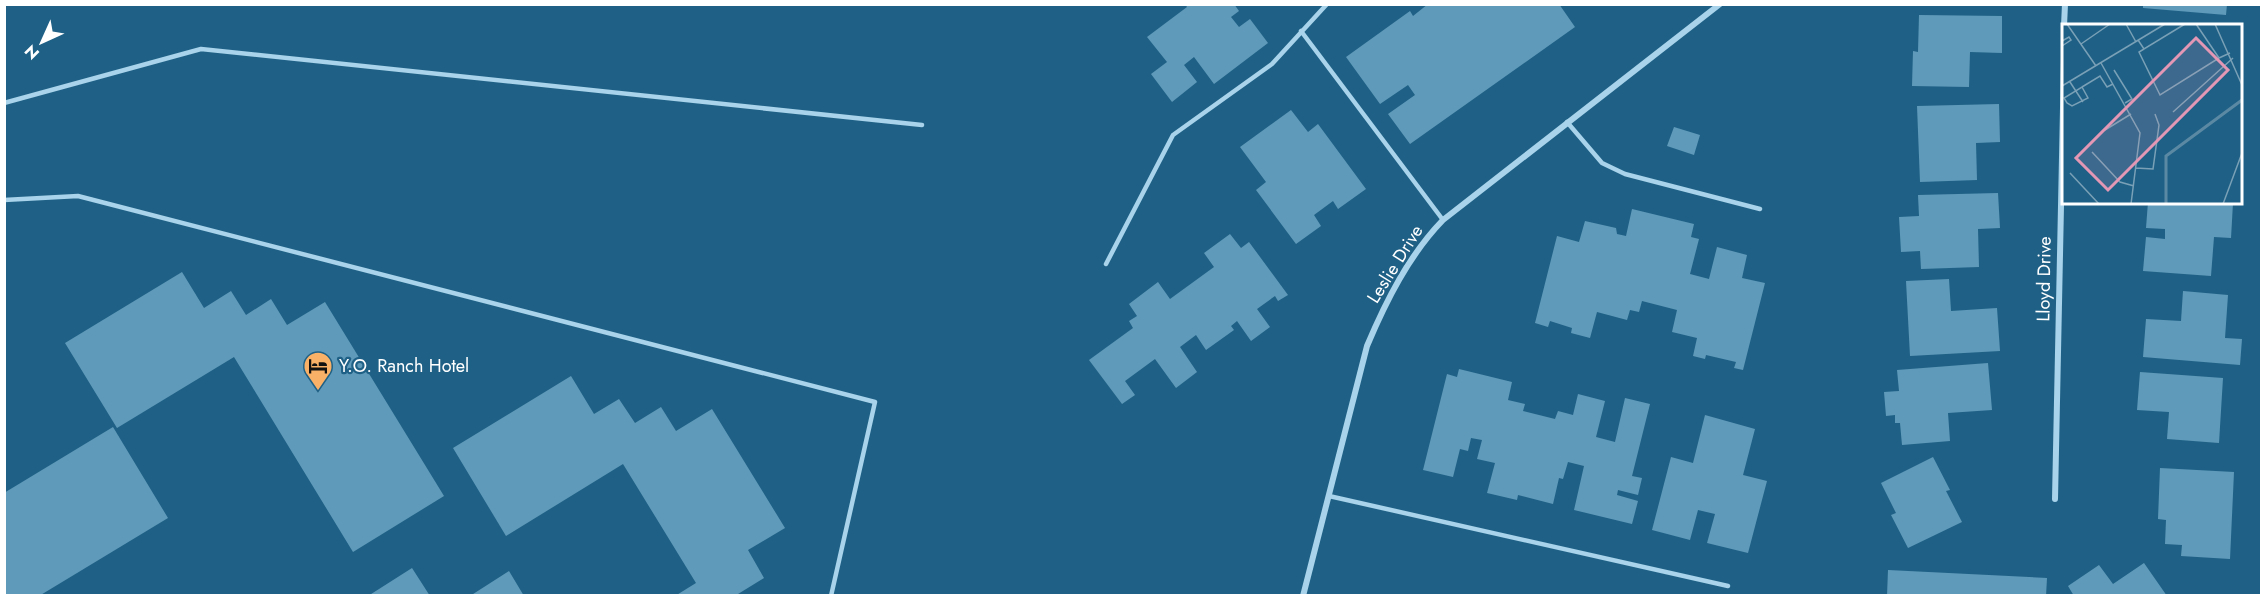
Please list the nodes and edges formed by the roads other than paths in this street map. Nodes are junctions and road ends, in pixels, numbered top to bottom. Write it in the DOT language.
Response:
graph roads {
  1 [pos="1327,4"];
  2 [pos="1720,4"];
  3 [pos="2065,4"];
  4 [pos="2064,24"];
  5 [pos="1301,31"];
  6 [pos="4,103"];
  7 [pos="1567,122"];
  8 [pos="922,125"];
  9 [pos="2062,157"];
  10 [pos="4,200"];
  11 [pos="1760,209"];
  12 [pos="1443,220"];
  13 [pos="1106,264"];
  14 [pos="1329,496"];
  15 [pos="2055,500"];
  16 [pos="1728,586"];
  17 [pos="831,596"];
  18 [pos="1304,596"];
  1 -- 5 [label="lane"];
  2 -- 7 [label="street, Leslie Drive"];
  3 -- 4 [label="street"];
  5 -- 12 [label="lane"];
  5 -- 13 [label="lane"];
  6 -- 8 [label="lane"];
  7 -- 11 [label="lane"];
  7 -- 12 [label="street, Leslie Drive"];
  9 -- 15 [label="street, Lloyd Drive"];
  10 -- 17 [label="lane"];
  12 -- 14 [label="street, Leslie Drive"];
  14 -- 16 [label="lane"];
  14 -- 18 [label="street, Leslie Drive"];
}
